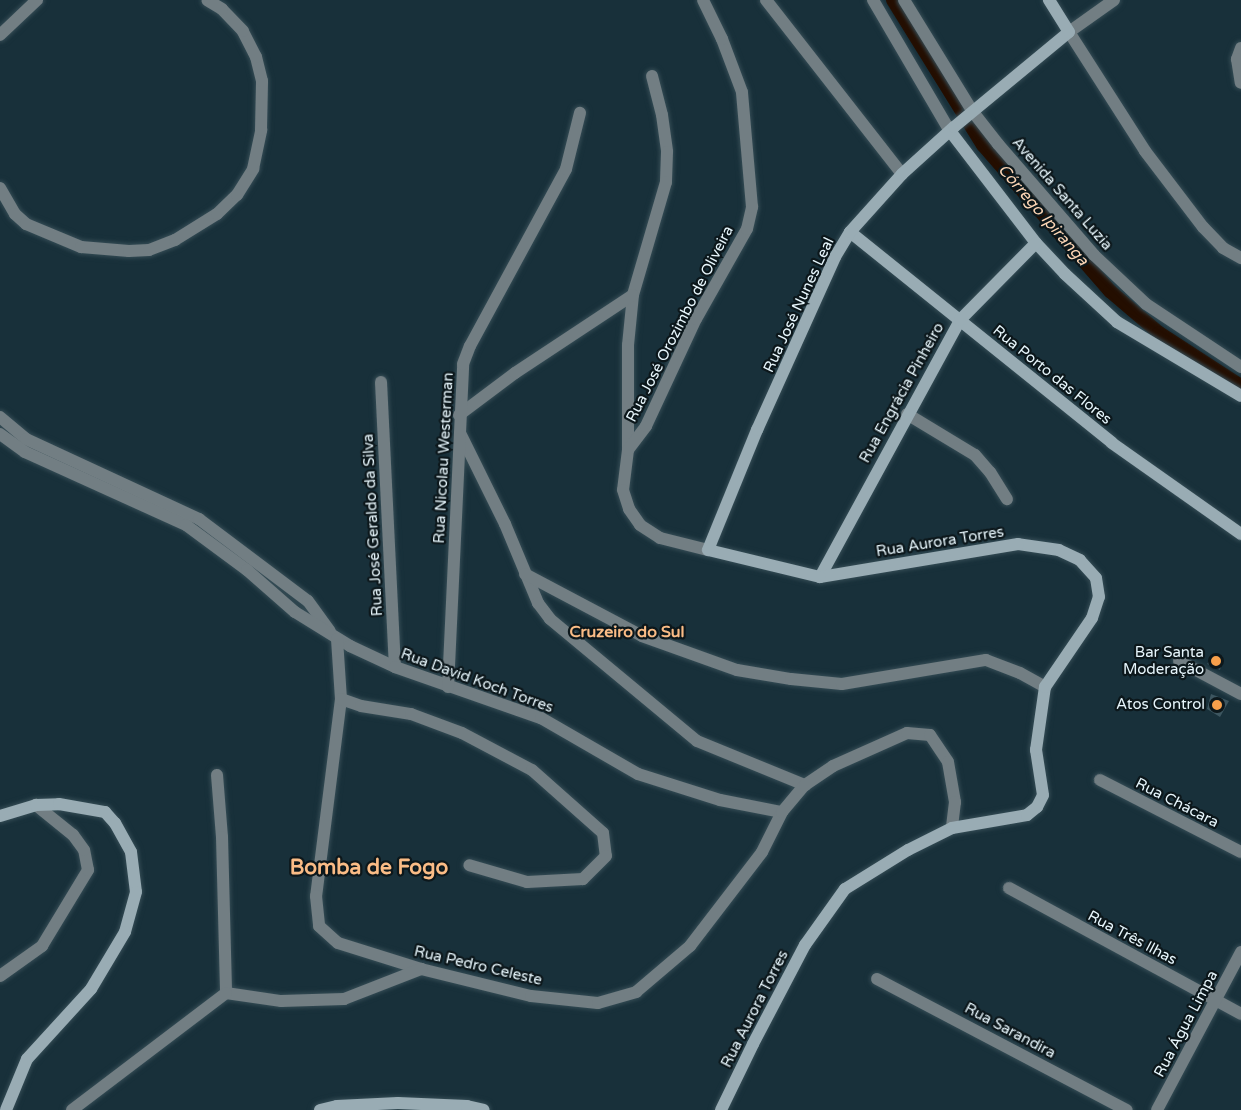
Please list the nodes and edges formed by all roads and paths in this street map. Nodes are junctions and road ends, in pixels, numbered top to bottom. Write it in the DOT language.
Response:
graph roads {
  1 [pos="37,0"];
  2 [pos="207,0"];
  3 [pos="704,0"];
  4 [pos="766,0"];
  5 [pos="873,0"];
  6 [pos="904,0"];
  7 [pos="1049,0"];
  8 [pos="1114,0"];
  9 [pos="1070,32"];
  10 [pos="0,35"];
  11 [pos="1241,48"];
  12 [pos="652,76"];
  13 [pos="1241,83"];
  14 [pos="580,113"];
  15 [pos="970,114"];
  16 [pos="952,129"];
  17 [pos="903,174"];
  18 [pos="0,190"];
  19 [pos="850,232"];
  20 [pos="1036,243"];
  21 [pos="1241,258"];
  22 [pos="633,295"];
  23 [pos="960,320"];
  24 [pos="1241,367"];
  25 [pos="381,382"];
  26 [pos="1241,396"];
  27 [pos="907,414"];
  28 [pos="459,415"];
  29 [pos="0,417"];
  30 [pos="459,432"];
  31 [pos="0,434"];
  32 [pos="628,450"];
  33 [pos="1006,499"];
  34 [pos="1241,534"];
  35 [pos="708,550"];
  36 [pos="525,574"];
  37 [pos="820,577"];
  38 [pos="334,637"];
  39 [pos="1179,661"];
  40 [pos="395,667"];
  41 [pos="448,687"];
  42 [pos="1045,687"];
  43 [pos="1241,694"];
  44 [pos="341,699"];
  45 [pos="217,775"];
  46 [pos="1100,780"];
  47 [pos="805,785"];
  48 [pos="36,805"];
  49 [pos="782,812"];
  50 [pos="0,816"];
  51 [pos="952,828"];
  52 [pos="1241,852"];
  53 [pos="469,865"];
  54 [pos="1009,888"];
  55 [pos="1241,952"];
  56 [pos="420,969"];
  57 [pos="0,976"];
  58 [pos="877,979"];
  59 [pos="226,993"];
  60 [pos="1216,1000"];
  61 [pos="1241,1014"];
  62 [pos="441,1108"];
  63 [pos="6,1110"];
  64 [pos="72,1110"];
  65 [pos="320,1110"];
  66 [pos="484,1110"];
  67 [pos="721,1110"];
  68 [pos="1127,1110"];
  69 [pos="1157,1110"];
  1 -- 10 [label="street"];
  2 -- 18 [label="street"];
  3 -- 32 [label="street, Rua José Orozimbo de Oliveira"];
  4 -- 17 [label="street"];
  5 -- 16 [label="street"];
  6 -- 15 [label="street, Avenida Santa Luzia"];
  7 -- 9 [label="street"];
  8 -- 9 [label="street, Rua José Nunes Leal"];
  9 -- 15 [label="street, Rua José Nunes Leal"];
  9 -- 21 [label="street"];
  11 -- 13 [label="street"];
  12 -- 22 [label="street, Rua Aurora Torres"];
  14 -- 28 [label="street, Rua Nicolau Westerman"];
  15 -- 16 [label="street, Rua José Nunes Leal"];
  15 -- 24 [label="street, Avenida Santa Luzia"];
  16 -- 17 [label="street, Rua José Nunes Leal"];
  16 -- 20 [label="street"];
  17 -- 19 [label="street, Rua José Nunes Leal"];
  19 -- 23 [label="street, Rua Porto das Flores"];
  19 -- 35 [label="street, Rua José Nunes Leal"];
  20 -- 23 [label="street, Rua Engrácia Pinheiro"];
  20 -- 26 [label="street"];
  22 -- 28 [label="street"];
  22 -- 32 [label="street, Rua Aurora Torres"];
  23 -- 27 [label="street, Rua Engrácia Pinheiro"];
  23 -- 34 [label="street, Rua Porto das Flores"];
  25 -- 40 [label="street, Rua José Geraldo da Silva"];
  27 -- 33 [label="street"];
  27 -- 37 [label="street, Rua Engrácia Pinheiro"];
  28 -- 30 [label="street, Rua Nicolau Westerman"];
  29 -- 38 [label="street, Rua David Koch Torres"];
  30 -- 36 [label="street"];
  30 -- 41 [label="street, Rua Nicolau Westerman"];
  31 -- 38 [label="street, Rua David Koch Torres"];
  32 -- 35 [label="street, Rua Aurora Torres"];
  35 -- 37 [label="street, Rua Aurora Torres"];
  36 -- 42 [label="street"];
  36 -- 47 [label="street"];
  37 -- 42 [label="street, Rua Aurora Torres"];
  38 -- 40 [label="street, Rua David Koch Torres"];
  38 -- 44 [label="street, Rua Pedro Celeste"];
  39 -- 43 [label="street"];
  40 -- 41 [label="street, Rua David Koch Torres"];
  41 -- 49 [label="street, Rua David Koch Torres"];
  42 -- 51 [label="street, Rua Aurora Torres"];
  44 -- 53 [label="street"];
  44 -- 56 [label="street, Rua Pedro Celeste"];
  45 -- 59 [label="street"];
  46 -- 52 [label="street, Rua Chácara"];
  47 -- 49 [label="street, Rua Pedro Celeste"];
  47 -- 51 [label="street, Rua Pedro Celeste"];
  48 -- 50 [label="street"];
  48 -- 57 [label="street"];
  48 -- 63 [label="street"];
  49 -- 56 [label="street, Rua Pedro Celeste"];
  51 -- 67 [label="street, Rua Aurora Torres"];
  54 -- 60 [label="street, Rua Três Ilhas"];
  55 -- 60 [label="street, Rua Água Limpa"];
  56 -- 59 [label="street"];
  58 -- 68 [label="street, Rua Sarandira"];
  59 -- 64 [label="street"];
  60 -- 61 [label="street, Rua Três Ilhas"];
  60 -- 69 [label="street, Rua Água Limpa"];
  62 -- 65 [label="street"];
  62 -- 66 [label="street"];
}
